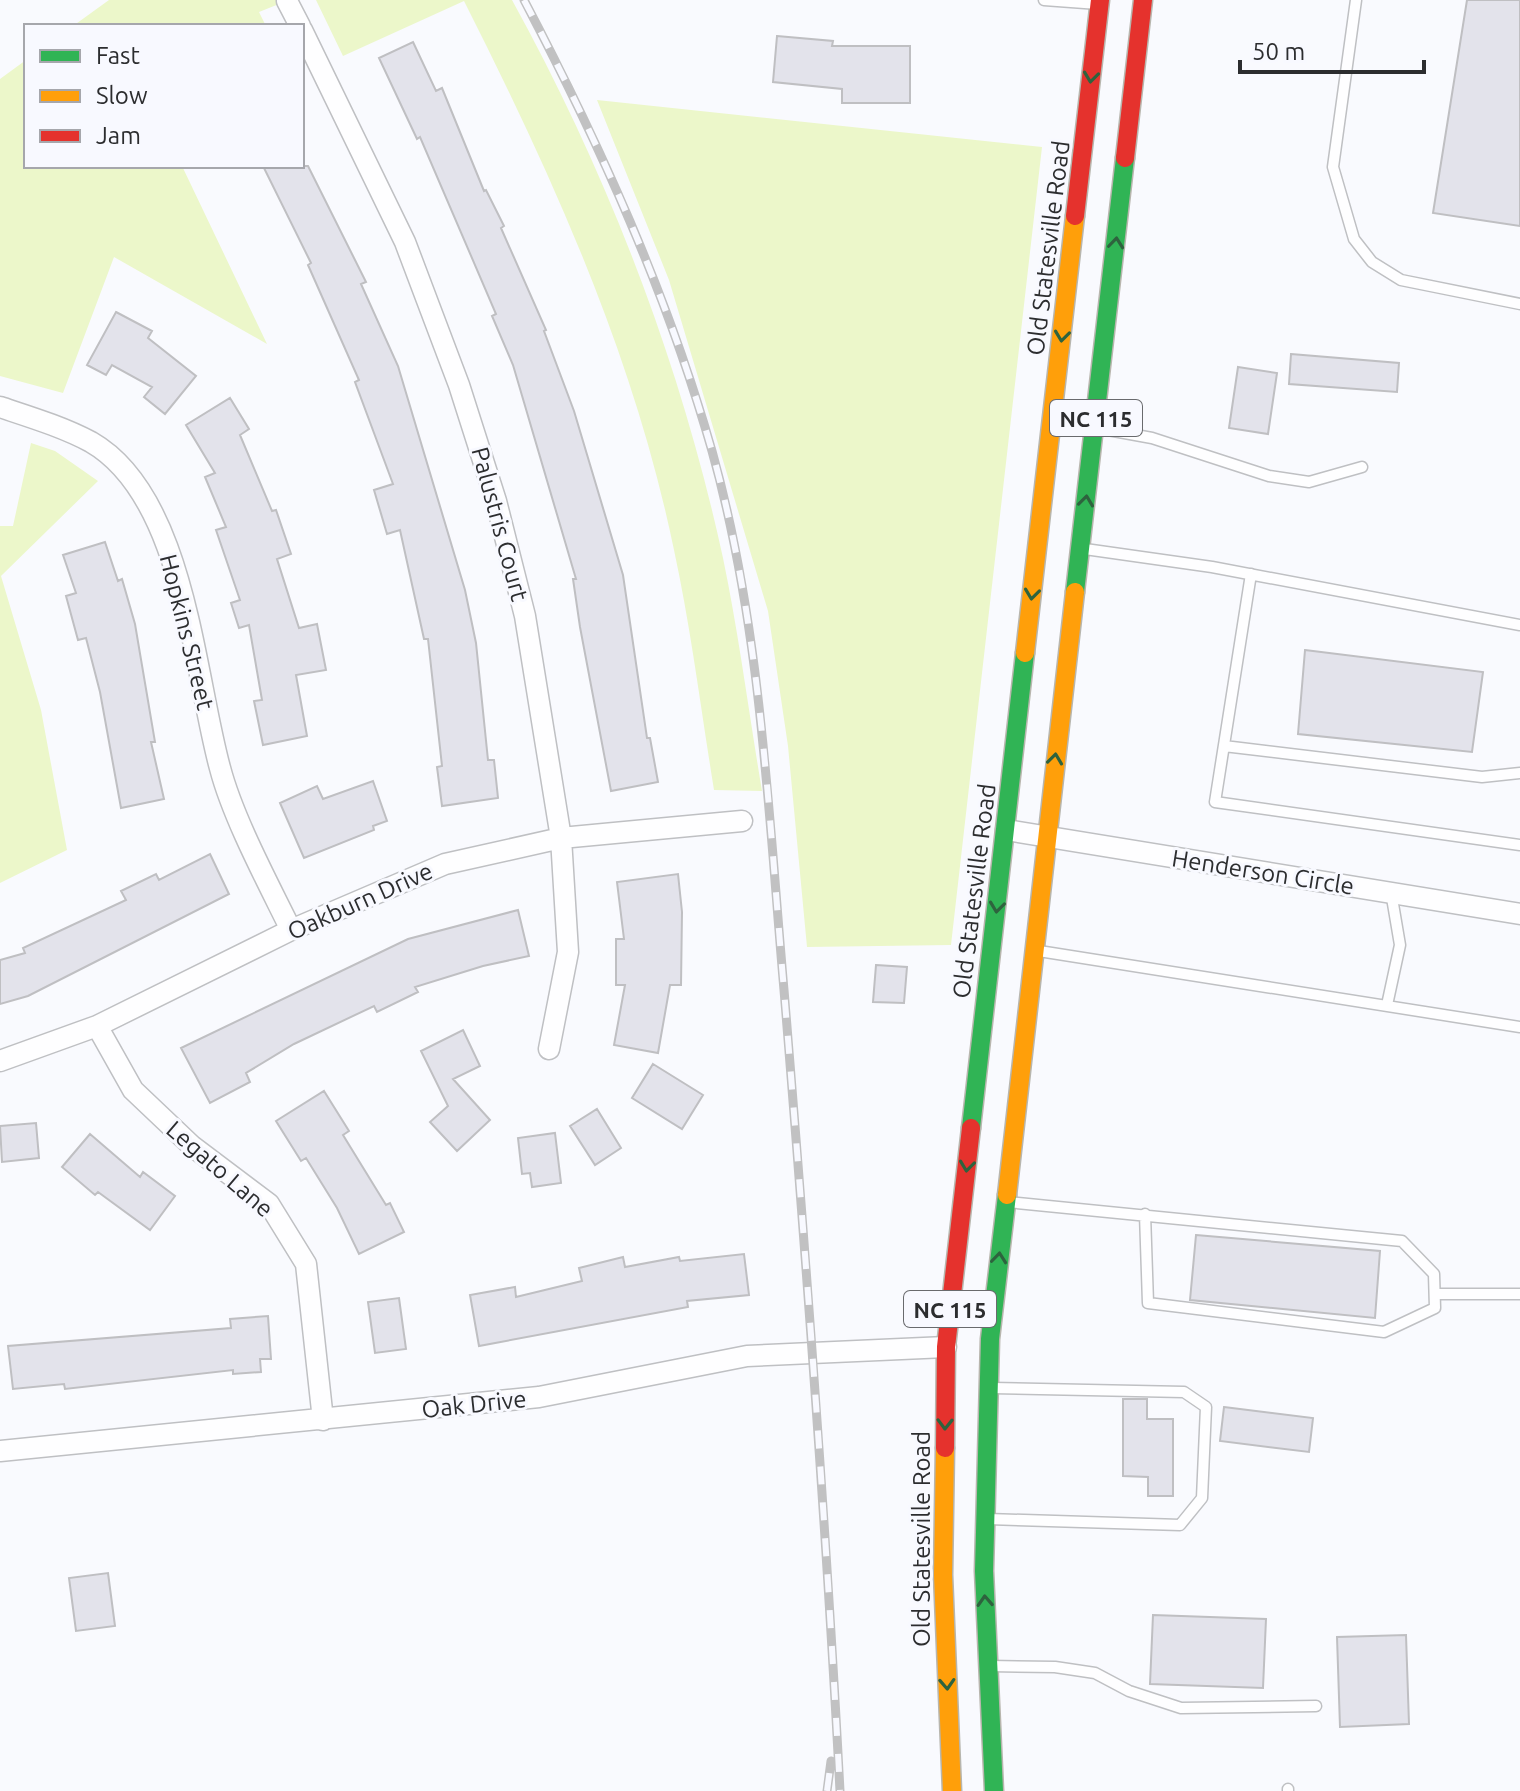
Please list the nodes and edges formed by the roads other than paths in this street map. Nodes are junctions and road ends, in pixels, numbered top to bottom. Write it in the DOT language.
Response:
graph roads {
  1 [pos="1044,0"];
  2 [pos="1143,0"];
  3 [pos="1356,0"];
  4 [pos="287,1"];
  5 [pos="1100,2"];
  6 [pos="299,24"];
  7 [pos="304,34"];
  8 [pos="1520,304"];
  9 [pos="0,407"];
  10 [pos="1095,428"];
  11 [pos="1362,467"];
  12 [pos="1081,548"];
  13 [pos="1251,574"];
  14 [pos="1520,625"];
  15 [pos="1224,746"];
  16 [pos="1520,773"];
  17 [pos="742,821"];
  18 [pos="1006,830"];
  19 [pos="1046,837"];
  20 [pos="561,838"];
  21 [pos="1520,845"];
  22 [pos="1391,892"];
  23 [pos="1520,914"];
  24 [pos="291,930"];
  25 [pos="1033,951"];
  26 [pos="1387,1005"];
  27 [pos="97,1026"];
  28 [pos="1520,1027"];
  29 [pos="549,1049"];
  30 [pos="0,1061"];
  31 [pos="1005,1202"];
  32 [pos="1145,1214"];
  33 [pos="1435,1294"];
  34 [pos="1520,1294"];
  35 [pos="946,1347"];
  36 [pos="989,1387"];
  37 [pos="323,1420"];
  38 [pos="0,1451"];
  39 [pos="986,1519"];
  40 [pos="988,1666"];
  41 [pos="1316,1706"];
  42 [pos="952,1791"];
  43 [pos="994,1791"];
  1 -- 5 [label="lane"];
  10 -- 2 [label="main road, NC 115, one-way"];
  3 -- 8 [label="lane"];
  4 -- 6 [label="street, Palustris Court"];
  5 -- 18 [label="main road, Old Statesville Road / NC 115, one-way"];
  7 -- 20 [label="street, Palustris Court"];
  9 -- 24 [label="street, Hopkins Street"];
  10 -- 11 [label="lane"];
  12 -- 10 [label="main road, NC 115, one-way"];
  12 -- 13 [label="lane"];
  19 -- 12 [label="main road, NC 115, one-way"];
  13 -- 14 [label="lane"];
  13 -- 15 [label="lane"];
  15 -- 16 [label="lane"];
  15 -- 21 [label="lane"];
  17 -- 20 [label="street, Oakburn Drive"];
  18 -- 19 [label="street, Henderson Circle"];
  18 -- 35 [label="main road, Old Statesville Road / NC 115, one-way"];
  19 -- 22 [label="street, Henderson Circle"];
  19 -- 25 [label="main road, NC 115"];
  20 -- 24 [label="street, Oakburn Drive"];
  20 -- 29 [label="street, Palustris Court"];
  22 -- 23 [label="street, Henderson Circle"];
  22 -- 26 [label="lane"];
  24 -- 27 [label="street, Oakburn Drive"];
  25 -- 26 [label="lane"];
  25 -- 31 [label="main road, NC 115"];
  26 -- 28 [label="lane"];
  27 -- 30 [label="street, Oakburn Drive"];
  27 -- 37 [label="street, Legato Lane"];
  31 -- 32 [label="lane"];
  36 -- 31 [label="main road, NC 115, one-way"];
  32 -- 33 [label="lane"];
  32 -- 33 [label="lane"];
  33 -- 34 [label="lane"];
  35 -- 37 [label="street, Oak Drive"];
  35 -- 42 [label="main road, Old Statesville Road / NC 115, one-way"];
  36 -- 39 [label="main road, NC 115"];
  36 -- 39 [label="lane"];
  37 -- 38 [label="street, Oak Drive"];
  40 -- 39 [label="main road, NC 115, one-way"];
  40 -- 41 [label="lane"];
  40 -- 43 [label="main road, NC 115"];
}
